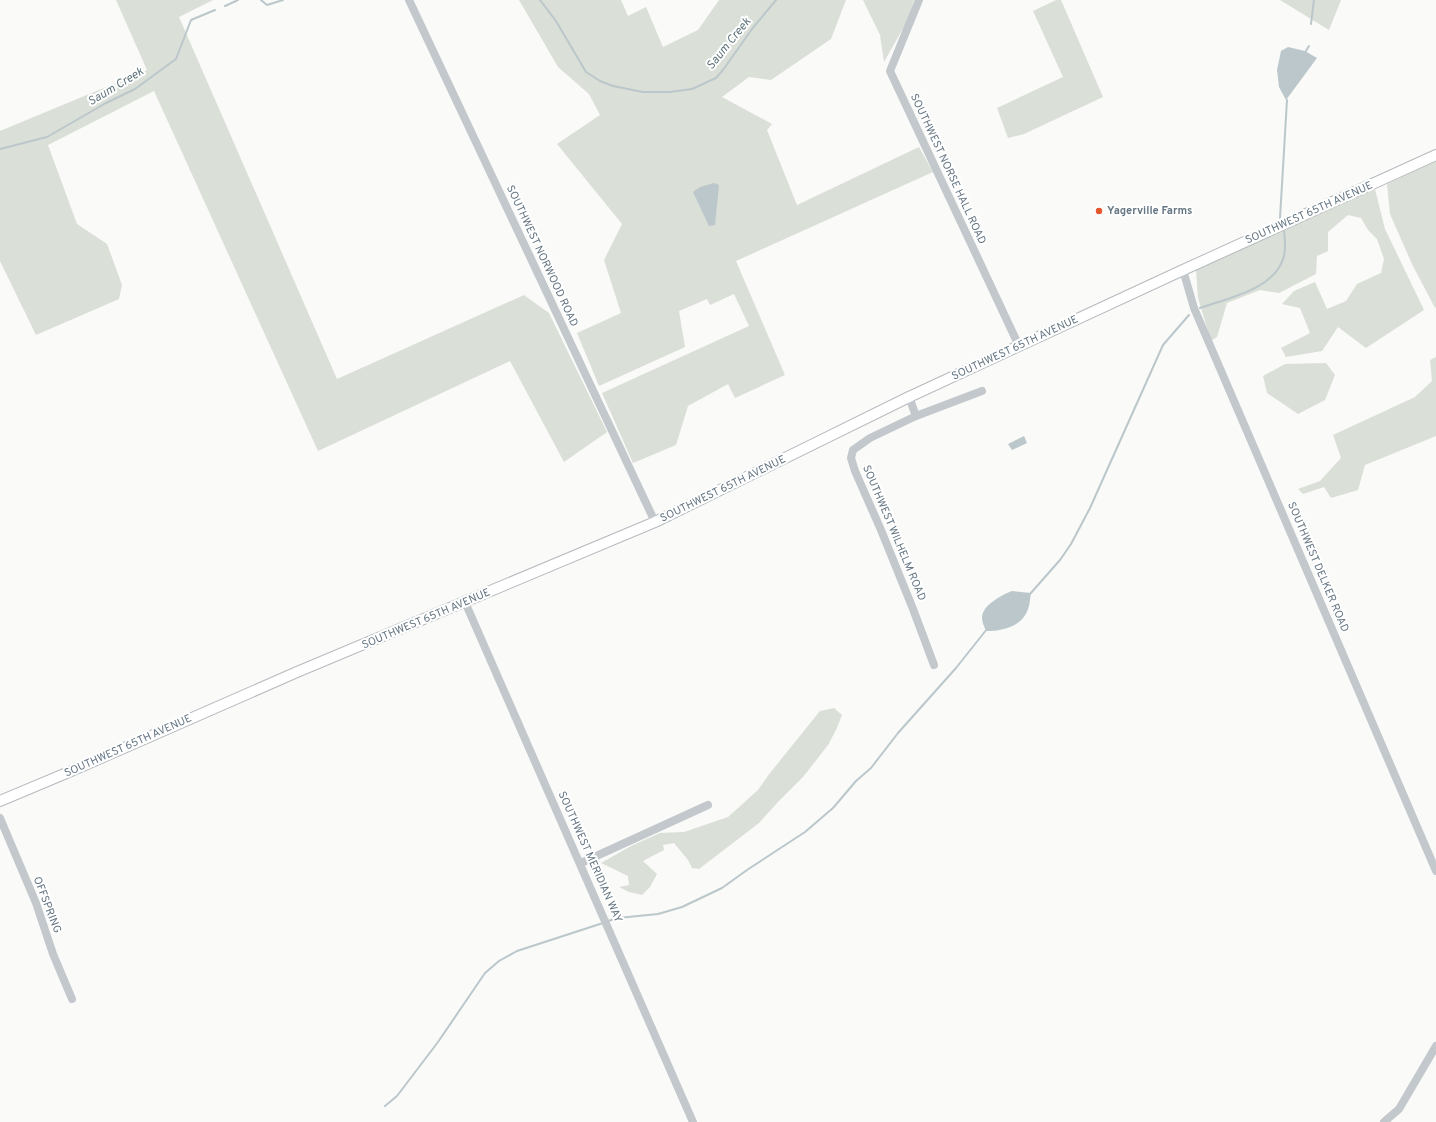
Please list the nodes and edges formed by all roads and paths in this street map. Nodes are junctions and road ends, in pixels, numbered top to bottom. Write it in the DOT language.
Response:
graph roads {
  1 [pos="409,0"];
  2 [pos="919,0"];
  3 [pos="1436,155"];
  4 [pos="1183,270"];
  5 [pos="1019,346"];
  6 [pos="982,391"];
  7 [pos="909,398"];
  8 [pos="916,416"];
  9 [pos="655,522"];
  10 [pos="465,602"];
  11 [pos="934,666"];
  12 [pos="0,801"];
  13 [pos="708,805"];
  14 [pos="0,818"];
  15 [pos="581,863"];
  16 [pos="1436,871"];
  17 [pos="72,999"];
  18 [pos="1436,1046"];
  19 [pos="693,1122"];
  20 [pos="1384,1122"];
  1 -- 9 [label="street, SOUTHWEST NORWOOD ROAD"];
  2 -- 5 [label="street, SOUTHWEST NORSE HALL ROAD"];
  3 -- 4 [label="main road, SOUTHWEST 65TH AVENUE"];
  4 -- 5 [label="main road, SOUTHWEST 65TH AVENUE"];
  4 -- 16 [label="street, SOUTHWEST DELKER ROAD"];
  5 -- 7 [label="main road, SOUTHWEST 65TH AVENUE"];
  6 -- 8 [label="street"];
  7 -- 8 [label="street"];
  7 -- 9 [label="main road, SOUTHWEST 65TH AVENUE"];
  8 -- 11 [label="street, SOUTHWEST WILHELM ROAD"];
  9 -- 10 [label="main road, SOUTHWEST 65TH AVENUE"];
  10 -- 12 [label="main road, SOUTHWEST 65TH AVENUE"];
  10 -- 15 [label="street, SOUTHWEST MERIDIAN WAY"];
  13 -- 15 [label="street"];
  14 -- 17 [label="street, OFFSPRING"];
  15 -- 19 [label="street, SOUTHWEST MERIDIAN WAY"];
  18 -- 20 [label="street"];
}
